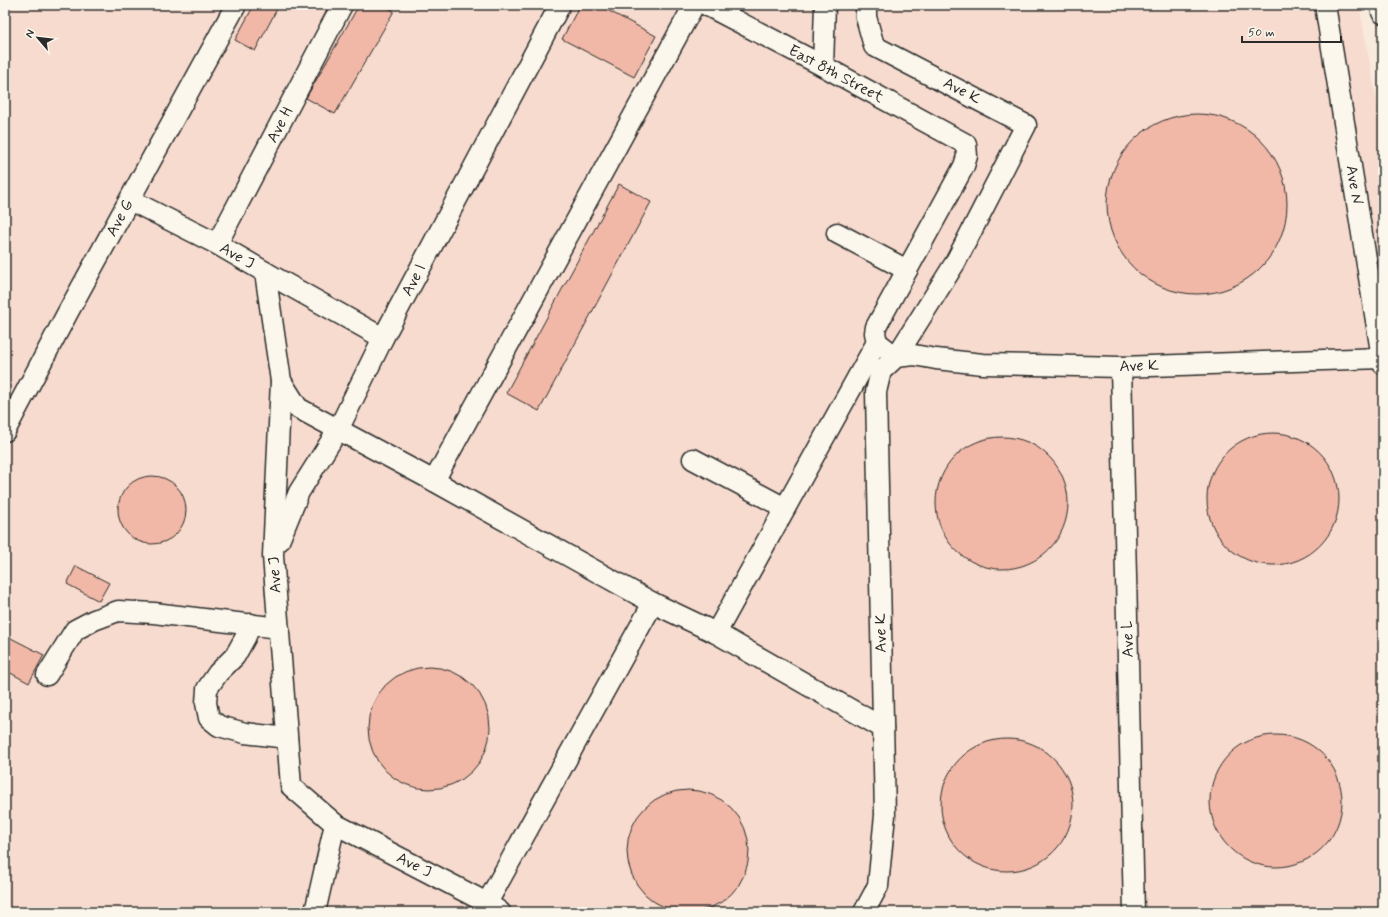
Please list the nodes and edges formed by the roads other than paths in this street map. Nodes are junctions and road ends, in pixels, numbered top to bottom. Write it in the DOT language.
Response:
graph roads {
  1 [pos="236,5"];
  2 [pos="342,5"];
  3 [pos="560,5"];
  4 [pos="694,5"];
  5 [pos="706,5"];
  6 [pos="825,5"];
  7 [pos="866,5"];
  8 [pos="1324,5"];
  9 [pos="1382,5"];
  10 [pos="1383,12"];
  11 [pos="823,66"];
  12 [pos="130,200"];
  13 [pos="837,233"];
  14 [pos="217,244"];
  15 [pos="907,270"];
  16 [pos="265,272"];
  17 [pos="383,338"];
  18 [pos="876,342"];
  19 [pos="896,357"];
  20 [pos="1382,361"];
  21 [pos="1121,367"];
  22 [pos="281,381"];
  23 [pos="338,430"];
  24 [pos="5,431"];
  25 [pos="693,459"];
  26 [pos="434,481"];
  27 [pos="785,508"];
  28 [pos="273,556"];
  29 [pos="653,602"];
  30 [pos="251,624"];
  31 [pos="279,628"];
  32 [pos="716,633"];
  33 [pos="47,675"];
  34 [pos="883,728"];
  35 [pos="287,738"];
  36 [pos="335,824"];
  37 [pos="493,907"];
  38 [pos="315,912"];
  39 [pos="864,912"];
  40 [pos="1134,912"];
  1 -- 12 [label="street, Ave G"];
  2 -- 14 [label="street, Ave H"];
  3 -- 17 [label="street, Ave I"];
  4 -- 26 [label="street"];
  5 -- 11 [label="street, East 8th Street"];
  6 -- 11 [label="street"];
  7 -- 19 [label="street, Ave K"];
  8 -- 20 [label="street, Ave N"];
  9 -- 10 [label="main road"];
  11 -- 15 [label="street, East 8th Street"];
  12 -- 14 [label="street, Ave J"];
  12 -- 24 [label="street, Ave G"];
  13 -- 15 [label="street"];
  14 -- 16 [label="street, Ave J"];
  15 -- 18 [label="street"];
  16 -- 17 [label="street"];
  16 -- 22 [label="street, Ave J"];
  17 -- 23 [label="street, Ave I"];
  18 -- 19 [label="street"];
  18 -- 27 [label="street"];
  19 -- 21 [label="street, Ave K"];
  19 -- 34 [label="street, Ave K"];
  20 -- 21 [label="street, Ave K"];
  21 -- 40 [label="street, Ave L"];
  22 -- 23 [label="street"];
  22 -- 28 [label="street, Ave J"];
  23 -- 26 [label="street"];
  23 -- 28 [label="street, Ave I"];
  25 -- 27 [label="street"];
  26 -- 29 [label="street"];
  27 -- 32 [label="street"];
  28 -- 31 [label="street, Ave J"];
  29 -- 32 [label="street"];
  29 -- 37 [label="street"];
  30 -- 31 [label="street"];
  30 -- 33 [label="street"];
  30 -- 35 [label="street"];
  31 -- 35 [label="street, Ave J"];
  32 -- 34 [label="street"];
  34 -- 39 [label="street, Ave K"];
  35 -- 36 [label="street, Ave J"];
  36 -- 37 [label="street, Ave J"];
  36 -- 38 [label="street"];
}
